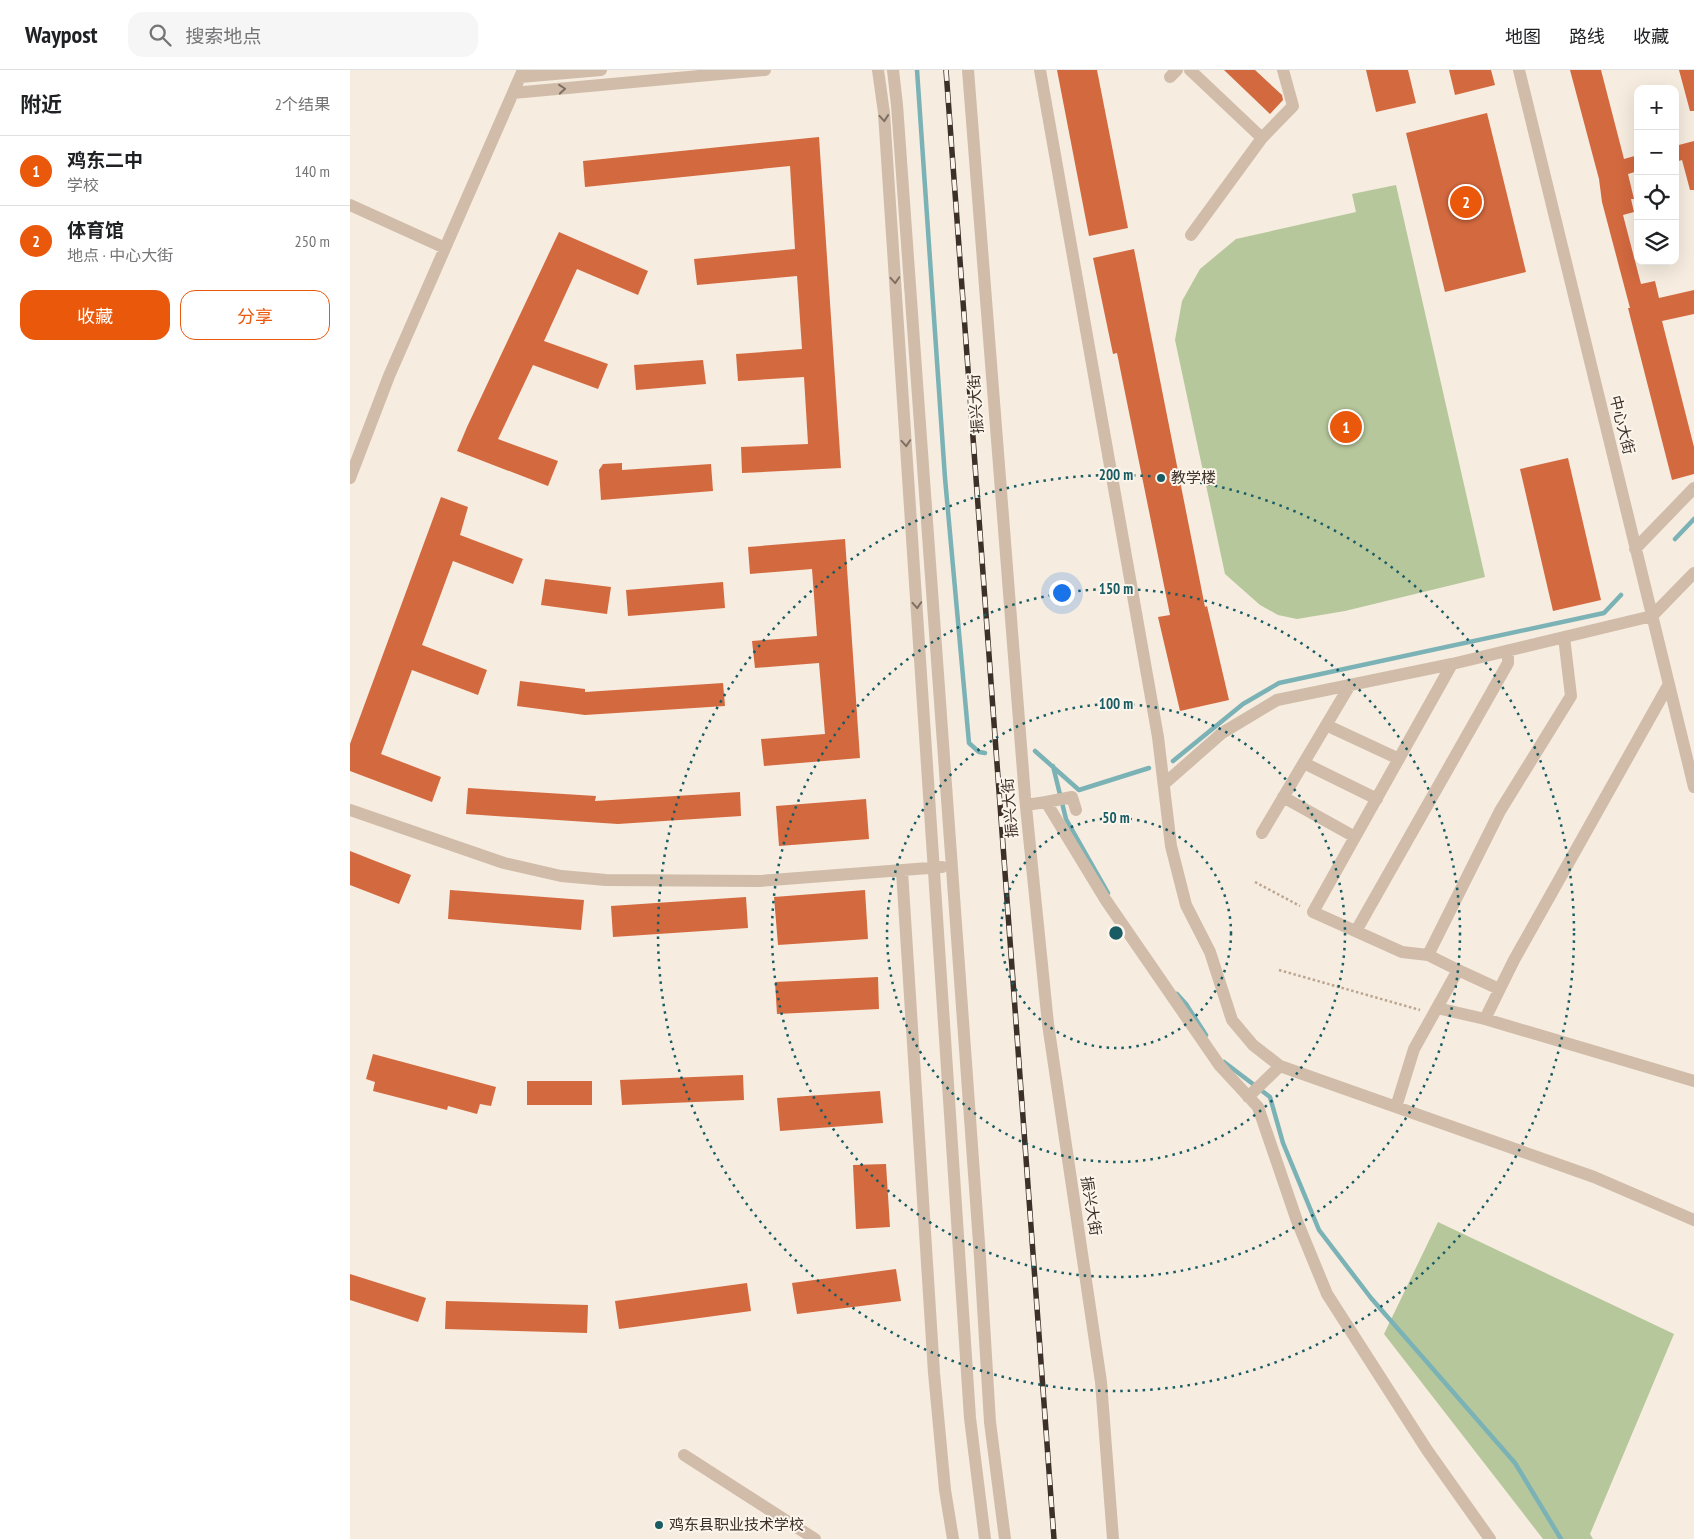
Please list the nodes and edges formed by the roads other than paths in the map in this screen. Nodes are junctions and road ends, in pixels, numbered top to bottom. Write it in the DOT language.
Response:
graph roads {
  1 [pos="600,70"];
  2 [pos="765,70"];
  3 [pos="878,70"];
  4 [pos="893,70"];
  5 [pos="968,70"];
  6 [pos="1040,70"];
  7 [pos="1190,70"];
  8 [pos="1283,70"];
  9 [pos="1519,70"];
  10 [pos="522,74"];
  11 [pos="513,93"];
  12 [pos="1262,138"];
  13 [pos="350,205"];
  14 [pos="1191,235"];
  15 [pos="445,248"];
  16 [pos="350,478"];
  17 [pos="1694,488"];
  18 [pos="1636,549"];
  19 [pos="1694,573"];
  20 [pos="1652,616"];
  21 [pos="1564,637"];
  22 [pos="1508,651"];
  23 [pos="1452,664"];
  24 [pos="1668,684"];
  25 [pos="1350,685"];
  26 [pos="1326,725"];
  27 [pos="1399,759"];
  28 [pos="1304,763"];
  29 [pos="1164,784"];
  30 [pos="1694,787"];
  31 [pos="1283,797"];
  32 [pos="1377,799"];
  33 [pos="1046,802"];
  34 [pos="1026,805"];
  35 [pos="350,810"];
  36 [pos="1076,810"];
  37 [pos="1262,833"];
  38 [pos="1355,837"];
  39 [pos="952,866"];
  40 [pos="902,871"];
  41 [pos="1356,931"];
  42 [pos="1428,955"];
  43 [pos="1458,970"];
  44 [pos="1500,989"];
  45 [pos="1435,1011"];
  46 [pos="1485,1019"];
  47 [pos="1280,1066"];
  48 [pos="1694,1081"];
  49 [pos="1248,1097"];
  50 [pos="1396,1108"];
  51 [pos="1694,1220"];
  52 [pos="684,1456"];
  53 [pos="815,1539"];
  54 [pos="952,1539"];
  55 [pos="985,1539"];
  56 [pos="1005,1539"];
  57 [pos="1113,1539"];
  58 [pos="1490,1539"];
  1 -- 10 [label="street"];
  11 -- 2 [label="street, one-way"];
  3 -- 55 [label="street, one-way"];
  4 -- 39 [label="street"];
  5 -- 34 [label="street, 振兴大街"];
  6 -- 29 [label="street"];
  7 -- 12 [label="street"];
  8 -- 12 [label="street"];
  9 -- 18 [label="street, 中心大街"];
  10 -- 11 [label="street"];
  11 -- 15 [label="street"];
  12 -- 14 [label="street"];
  13 -- 15 [label="street"];
  15 -- 16 [label="street"];
  17 -- 18 [label="street"];
  18 -- 20 [label="street, 中心大街"];
  19 -- 20 [label="street"];
  20 -- 21 [label="street"];
  20 -- 24 [label="street, 中心大街"];
  21 -- 22 [label="street"];
  21 -- 42 [label="street"];
  22 -- 23 [label="street"];
  22 -- 41 [label="street"];
  23 -- 25 [label="street"];
  23 -- 27 [label="street"];
  24 -- 30 [label="street, 中心大街"];
  24 -- 44 [label="street"];
  25 -- 26 [label="street"];
  25 -- 29 [label="street"];
  26 -- 27 [label="street"];
  26 -- 28 [label="street"];
  27 -- 32 [label="street"];
  28 -- 31 [label="street"];
  28 -- 32 [label="street"];
  29 -- 47 [label="street"];
  31 -- 37 [label="street"];
  31 -- 38 [label="street"];
  32 -- 38 [label="street"];
  33 -- 34 [label="street"];
  33 -- 36 [label="street"];
  33 -- 49 [label="street"];
  34 -- 57 [label="street, 振兴大街"];
  35 -- 40 [label="street"];
  38 -- 41 [label="street"];
  39 -- 40 [label="street"];
  39 -- 56 [label="street"];
  40 -- 54 [label="street"];
  41 -- 42 [label="street"];
  42 -- 43 [label="street"];
  43 -- 44 [label="street"];
  43 -- 45 [label="street"];
  44 -- 46 [label="street"];
  45 -- 46 [label="street"];
  45 -- 50 [label="street"];
  46 -- 48 [label="street"];
  47 -- 49 [label="street"];
  47 -- 50 [label="street"];
  49 -- 58 [label="street"];
  50 -- 51 [label="street"];
  52 -- 53 [label="street"];
}
